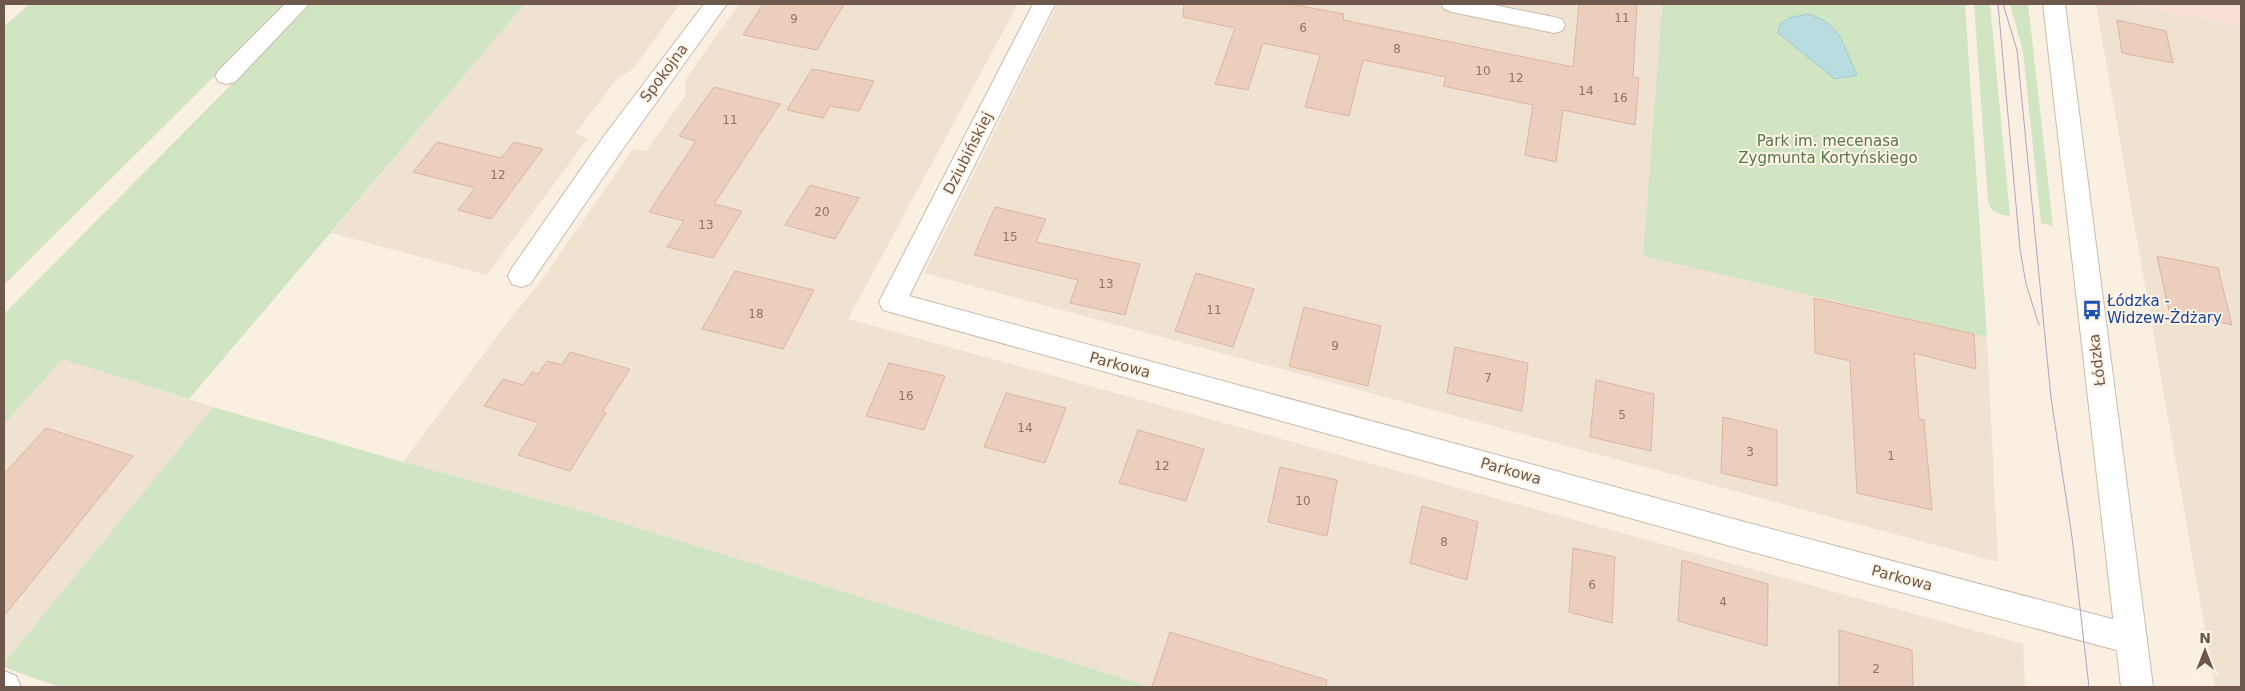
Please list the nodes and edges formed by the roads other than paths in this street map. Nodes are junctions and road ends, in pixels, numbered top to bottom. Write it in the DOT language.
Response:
graph roads {
  1 [pos="298,4"];
  2 [pos="716,4"];
  3 [pos="1044,4"];
  4 [pos="1452,4"];
  5 [pos="2054,4"];
  6 [pos="1554,25"];
  7 [pos="226,76"];
  8 [pos="522,276"];
  9 [pos="892,302"];
  10 [pos="2131,639"];
  11 [pos="2137,687"];
  1 -- 7 [label="street"];
  2 -- 8 [label="street, Spokojna"];
  3 -- 9 [label="street, Dziubińskiej"];
  4 -- 6 [label="street"];
  5 -- 10 [label="street, Łódzka"];
  9 -- 10 [label="street, Parkowa"];
  10 -- 11 [label="street, Łódzka"];
}
